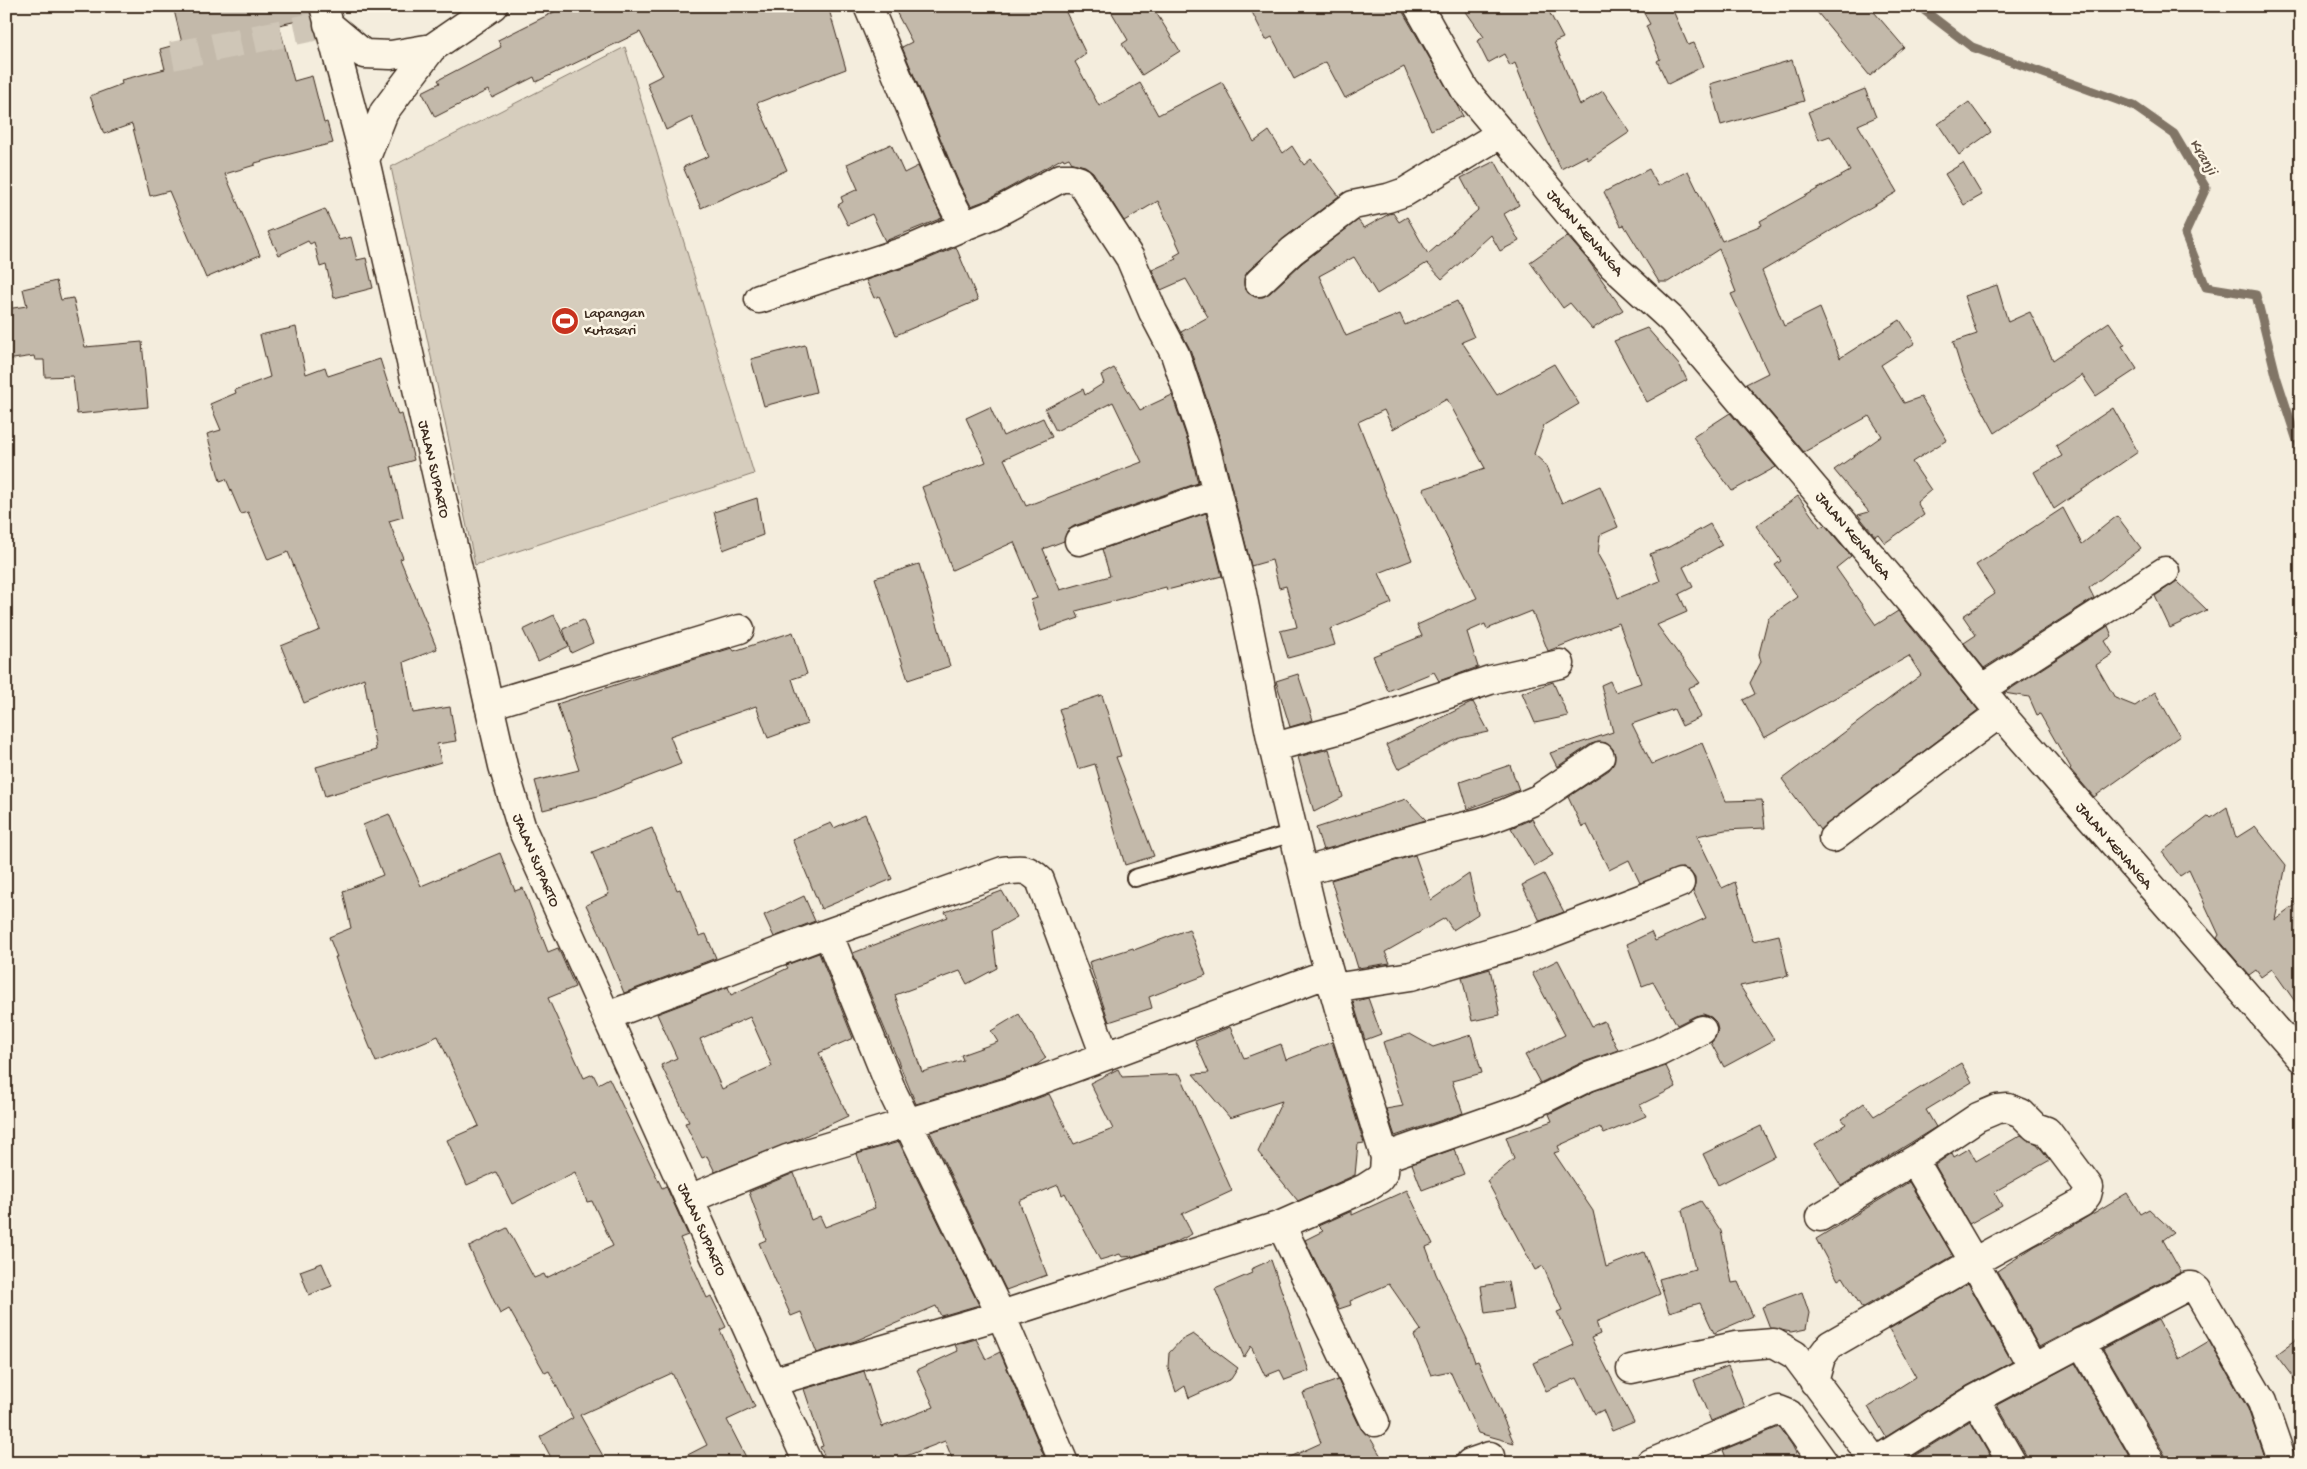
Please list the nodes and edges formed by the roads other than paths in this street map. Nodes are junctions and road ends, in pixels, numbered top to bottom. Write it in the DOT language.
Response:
graph roads {
  1 [pos="493,6"];
  2 [pos="868,6"];
  3 [pos="1418,6"];
  4 [pos="326,15"];
  5 [pos="432,48"];
  6 [pos="1502,133"];
  7 [pos="365,160"];
  8 [pos="964,226"];
  9 [pos="1259,282"];
  10 [pos="759,299"];
  11 [pos="1217,493"];
  12 [pos="1079,541"];
  13 [pos="2165,571"];
  14 [pos="740,629"];
  15 [pos="1560,664"];
  16 [pos="1981,689"];
  17 [pos="489,705"];
  18 [pos="2000,713"];
  19 [pos="1274,747"];
  20 [pos="1600,757"];
  21 [pos="1294,833"];
  22 [pos="1833,838"];
  23 [pos="1303,872"];
  24 [pos="1135,878"];
  25 [pos="1680,883"];
  26 [pos="828,933"];
  27 [pos="1331,980"];
  28 [pos="607,1016"];
  29 [pos="1702,1030"];
  30 [pos="1106,1056"];
  31 [pos="2301,1058"];
  32 [pos="908,1122"];
  33 [pos="1385,1156"];
  34 [pos="1914,1160"];
  35 [pos="689,1199"];
  36 [pos="1820,1217"];
  37 [pos="1281,1225"];
  38 [pos="1974,1262"];
  39 [pos="1001,1315"];
  40 [pos="2081,1342"];
  41 [pos="2033,1368"];
  42 [pos="1631,1370"];
  43 [pos="772,1382"];
  44 [pos="1814,1382"];
  45 [pos="1975,1399"];
  46 [pos="1375,1422"];
  47 [pos="1875,1462"];
  48 [pos="808,1463"];
  49 [pos="1064,1463"];
  50 [pos="1651,1463"];
  51 [pos="1824,1463"];
  52 [pos="2012,1463"];
  53 [pos="2151,1463"];
  54 [pos="2283,1463"];
  1 -- 5 [label="street"];
  2 -- 8 [label="street"];
  3 -- 6 [label="street, JALAN KENANGA"];
  4 -- 5 [label="street"];
  4 -- 7 [label="street, JALAN SUPARTO"];
  5 -- 7 [label="street"];
  6 -- 9 [label="street"];
  6 -- 16 [label="street, JALAN KENANGA"];
  7 -- 17 [label="street, JALAN SUPARTO"];
  8 -- 10 [label="street"];
  8 -- 11 [label="street"];
  11 -- 12 [label="street"];
  11 -- 19 [label="street"];
  13 -- 16 [label="street"];
  14 -- 17 [label="street"];
  15 -- 19 [label="street"];
  16 -- 18 [label="street, JALAN KENANGA"];
  17 -- 28 [label="street, JALAN SUPARTO"];
  18 -- 22 [label="street"];
  18 -- 31 [label="street, JALAN KENANGA"];
  19 -- 21 [label="street"];
  20 -- 23 [label="street"];
  21 -- 23 [label="street"];
  21 -- 24 [label="lane"];
  23 -- 27 [label="street"];
  25 -- 27 [label="street"];
  26 -- 28 [label="street"];
  26 -- 30 [label="street"];
  26 -- 32 [label="street"];
  27 -- 30 [label="street"];
  27 -- 33 [label="street"];
  28 -- 35 [label="street, JALAN SUPARTO"];
  29 -- 33 [label="street"];
  30 -- 32 [label="street"];
  32 -- 35 [label="street"];
  32 -- 39 [label="street"];
  33 -- 37 [label="street"];
  34 -- 36 [label="street"];
  34 -- 38 [label="street"];
  34 -- 38 [label="street"];
  35 -- 43 [label="street, JALAN SUPARTO"];
  37 -- 39 [label="street"];
  37 -- 46 [label="street"];
  38 -- 41 [label="street"];
  38 -- 44 [label="street"];
  39 -- 43 [label="street"];
  39 -- 49 [label="street"];
  40 -- 41 [label="street"];
  40 -- 53 [label="street"];
  40 -- 54 [label="street"];
  41 -- 45 [label="street"];
  42 -- 44 [label="street"];
  43 -- 48 [label="street, JALAN SUPARTO"];
  44 -- 47 [label="street"];
  45 -- 47 [label="street"];
  45 -- 52 [label="street"];
  50 -- 51 [label="street"];
}
